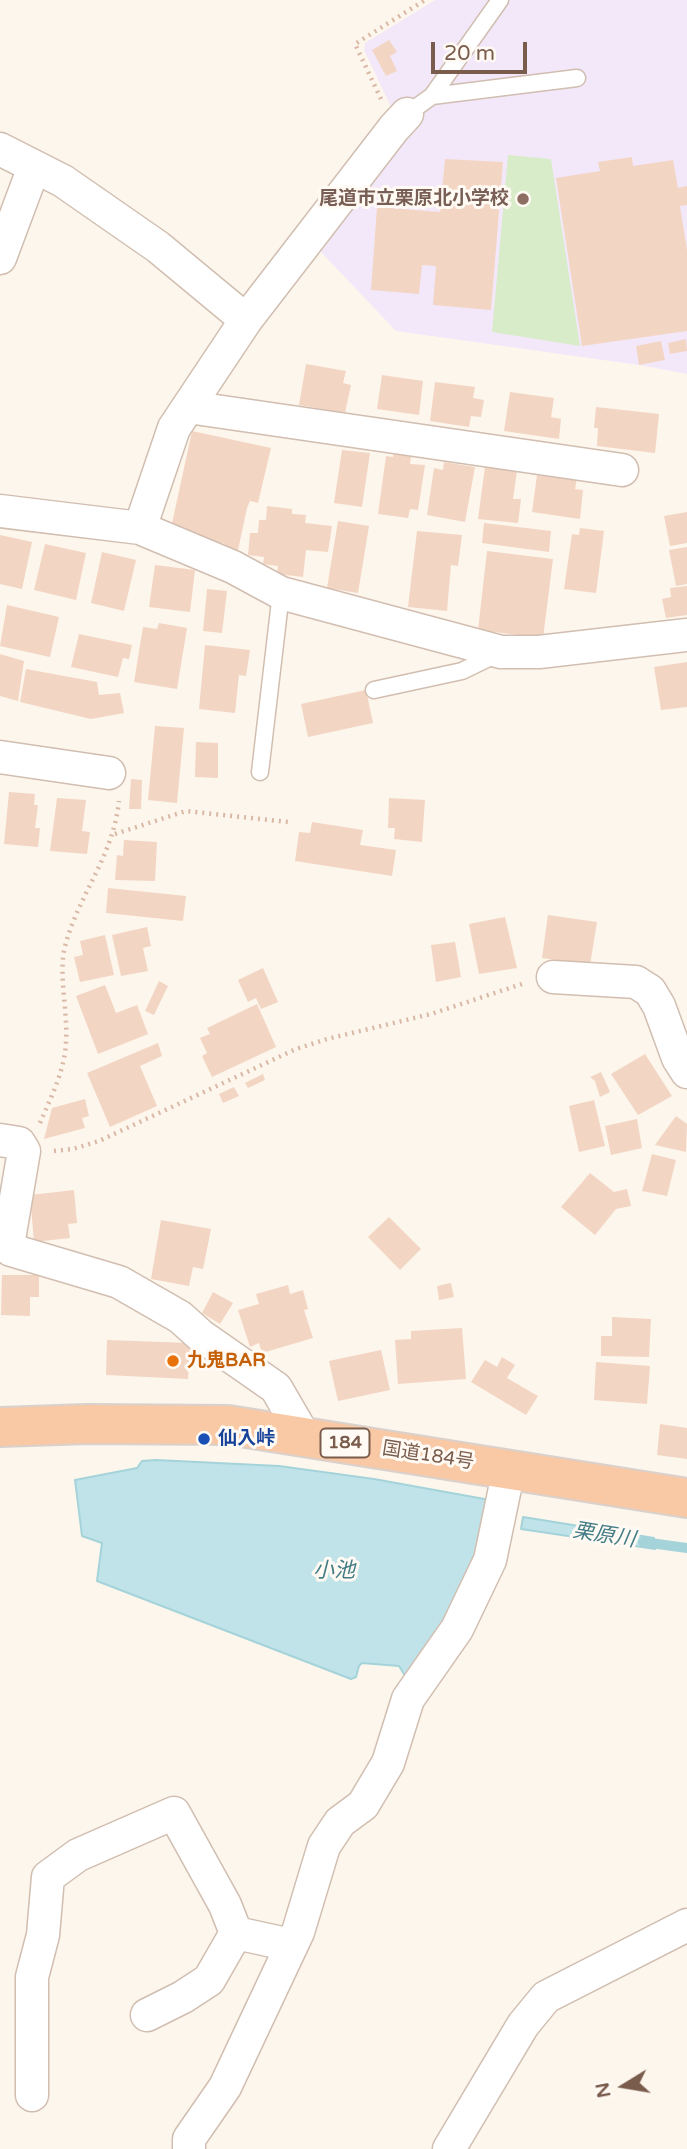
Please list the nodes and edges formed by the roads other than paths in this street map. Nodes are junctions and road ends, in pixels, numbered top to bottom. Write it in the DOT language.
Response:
graph roads {
  1 [pos="500,0"];
  2 [pos="577,78"];
  3 [pos="411,113"];
  4 [pos="0,149"];
  5 [pos="34,167"];
  6 [pos="0,258"];
  7 [pos="246,320"];
  8 [pos="188,407"];
  9 [pos="622,470"];
  10 [pos="0,511"];
  11 [pos="140,528"];
  12 [pos="281,593"];
  13 [pos="687,635"];
  14 [pos="501,652"];
  15 [pos="374,690"];
  16 [pos="0,757"];
  17 [pos="260,772"];
  18 [pos="114,786"];
  19 [pos="553,977"];
  20 [pos="687,1072"];
  21 [pos="0,1140"];
  22 [pos="0,1427"];
  23 [pos="304,1436"];
  24 [pos="509,1469"];
  25 [pos="687,1498"];
  26 [pos="687,1925"];
  27 [pos="236,1933"];
  28 [pos="291,1945"];
  29 [pos="147,2015"];
  30 [pos="32,2095"];
  31 [pos="189,2149"];
  32 [pos="449,2149"];
  1 -- 3 [label="lane"];
  2 -- 3 [label="lane"];
  3 -- 7 [label="street"];
  4 -- 5 [label="street"];
  5 -- 6 [label="street"];
  5 -- 7 [label="street"];
  7 -- 8 [label="street"];
  8 -- 9 [label="street"];
  8 -- 11 [label="street"];
  10 -- 11 [label="street"];
  11 -- 12 [label="street"];
  12 -- 14 [label="street"];
  12 -- 17 [label="lane"];
  13 -- 14 [label="street"];
  14 -- 15 [label="lane"];
  16 -- 18 [label="street"];
  19 -- 20 [label="street"];
  21 -- 23 [label="street"];
  22 -- 23 [label="highway, 国道184号 / 184"];
  23 -- 24 [label="highway, 国道184号 / 184"];
  24 -- 25 [label="highway, 国道184号 / 184"];
  24 -- 28 [label="street"];
  26 -- 32 [label="street"];
  27 -- 28 [label="street"];
  27 -- 29 [label="street"];
  27 -- 30 [label="street"];
  28 -- 31 [label="street"];
}
